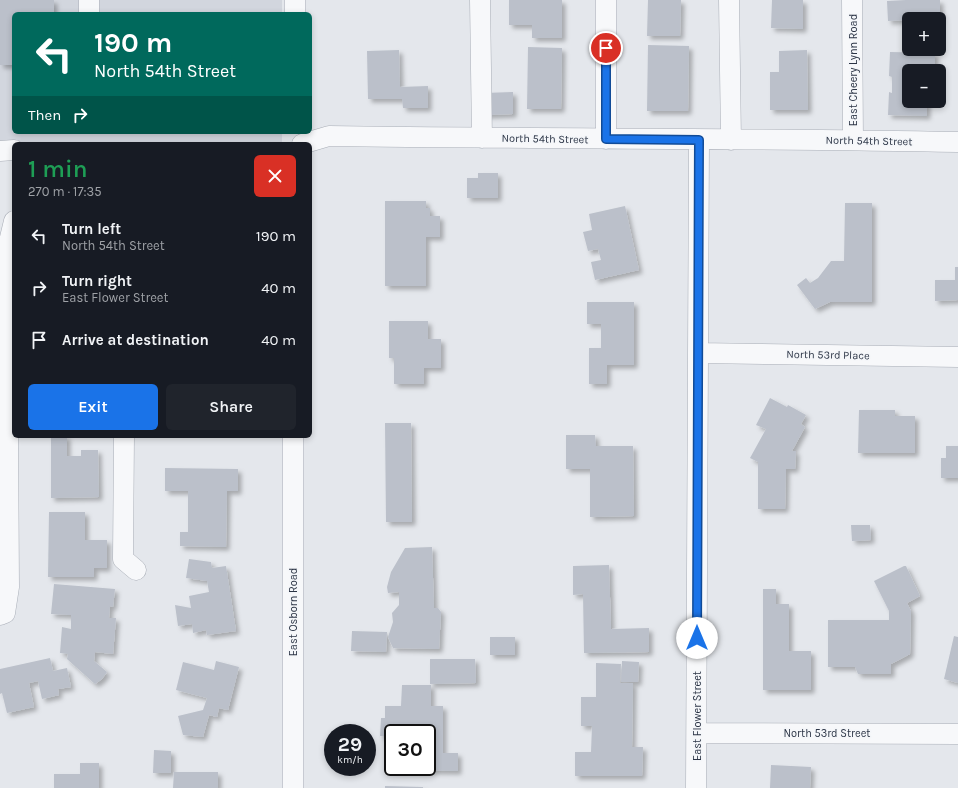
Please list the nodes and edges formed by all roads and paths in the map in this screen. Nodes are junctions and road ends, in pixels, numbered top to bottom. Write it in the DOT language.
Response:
graph roads {
  1 [pos="89,0"];
  2 [pos="294,0"];
  3 [pos="480,0"];
  4 [pos="606,0"];
  5 [pos="729,0"];
  6 [pos="852,0"];
  7 [pos="89,12"];
  8 [pos="294,12"];
  9 [pos="482,138"];
  10 [pos="606,139"];
  11 [pos="699,140"];
  12 [pos="731,140"];
  13 [pos="853,140"];
  14 [pos="309,142"];
  15 [pos="958,142"];
  16 [pos="12,150"];
  17 [pos="0,151"];
  18 [pos="12,229"];
  19 [pos="698,353"];
  20 [pos="958,357"];
  21 [pos="124,438"];
  22 [pos="293,438"];
  23 [pos="136,570"];
  24 [pos="2,614"];
  25 [pos="696,733"];
  26 [pos="958,734"];
  27 [pos="293,788"];
  28 [pos="696,788"];
  1 -- 7 [label="street"];
  2 -- 8 [label="street"];
  3 -- 9 [label="street"];
  4 -- 10 [label="street"];
  5 -- 12 [label="street"];
  6 -- 13 [label="street, East Cheery Lynn Road"];
  9 -- 10 [label="street, North 54th Street"];
  9 -- 14 [label="street, North 54th Street"];
  10 -- 11 [label="street, North 54th Street"];
  11 -- 12 [label="street, North 54th Street"];
  11 -- 19 [label="street, East Flower Street"];
  12 -- 13 [label="street, North 54th Street"];
  13 -- 15 [label="street, North 54th Street"];
  16 -- 17 [label="street"];
  18 -- 24 [label="street"];
  19 -- 20 [label="street, North 53rd Place"];
  19 -- 25 [label="street, East Flower Street"];
  21 -- 23 [label="street"];
  22 -- 27 [label="street, East Osborn Road"];
  25 -- 26 [label="street, North 53rd Street"];
  25 -- 28 [label="street, East Flower Street"];
}
